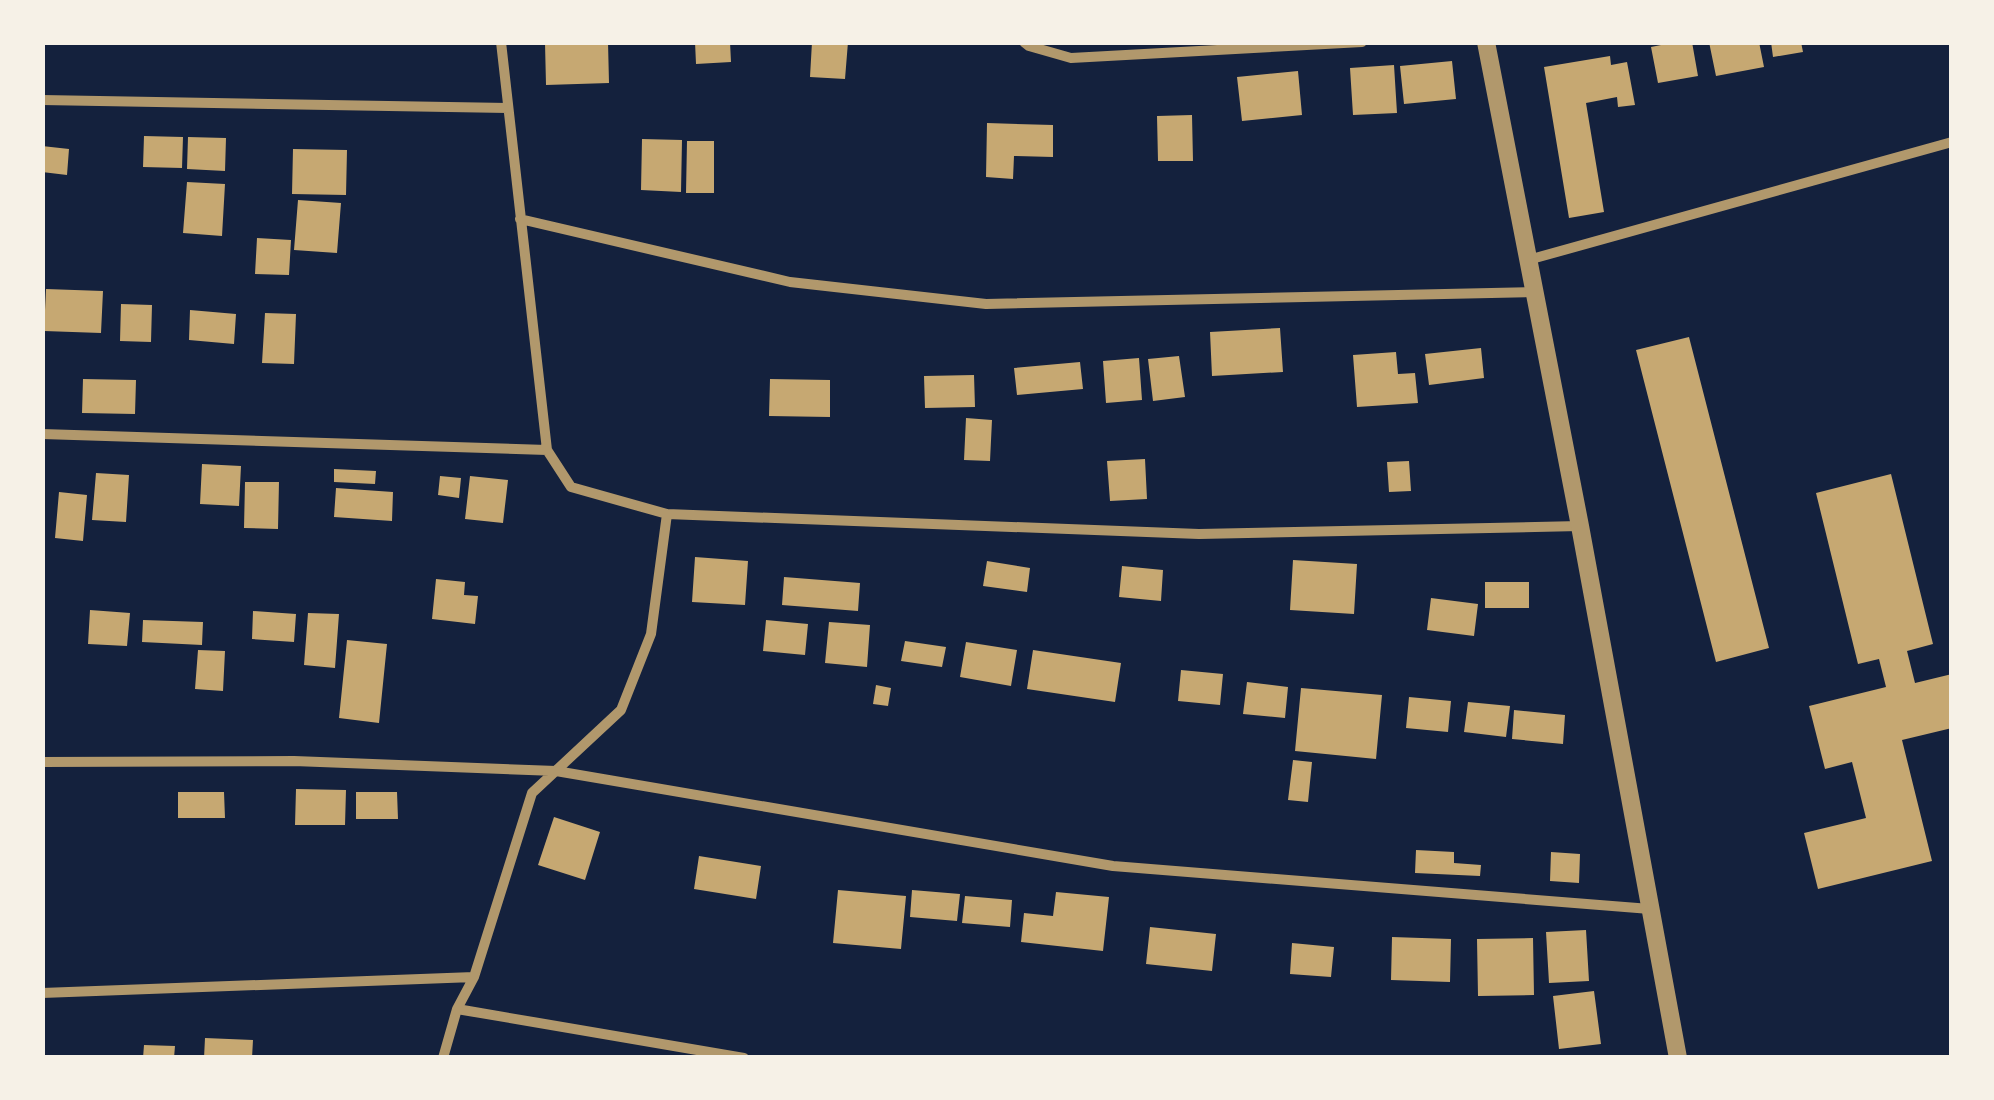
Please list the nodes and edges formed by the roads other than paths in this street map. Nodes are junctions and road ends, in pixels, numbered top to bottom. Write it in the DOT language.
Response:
graph roads {
  1 [pos="500,42"];
  2 [pos="1024,42"];
  3 [pos="1362,42"];
  4 [pos="1488,43"];
  5 [pos="42,100"];
  6 [pos="508,108"];
  7 [pos="1952,142"];
  8 [pos="520,220"];
  9 [pos="1528,260"];
  10 [pos="1534,292"];
  11 [pos="42,434"];
  12 [pos="547,450"];
  13 [pos="667,514"];
  14 [pos="1580,526"];
  15 [pos="42,762"];
  16 [pos="556,770"];
  17 [pos="1650,909"];
  18 [pos="474,977"];
  19 [pos="42,993"];
  20 [pos="457,1009"];
  21 [pos="443,1058"];
  22 [pos="744,1058"];
  23 [pos="1678,1058"];
  1 -- 6 [label="street"];
  2 -- 3 [label="street"];
  4 -- 9 [label="street"];
  5 -- 6 [label="street"];
  6 -- 8 [label="street"];
  7 -- 9 [label="street"];
  8 -- 10 [label="street"];
  8 -- 12 [label="street"];
  9 -- 10 [label="street"];
  10 -- 14 [label="street"];
  11 -- 12 [label="street"];
  12 -- 13 [label="street"];
  13 -- 14 [label="street"];
  13 -- 16 [label="street"];
  14 -- 17 [label="street"];
  15 -- 16 [label="street"];
  16 -- 17 [label="street"];
  16 -- 18 [label="street"];
  17 -- 23 [label="street"];
  18 -- 19 [label="street"];
  18 -- 20 [label="street"];
  20 -- 21 [label="street"];
  20 -- 22 [label="street"];
}
